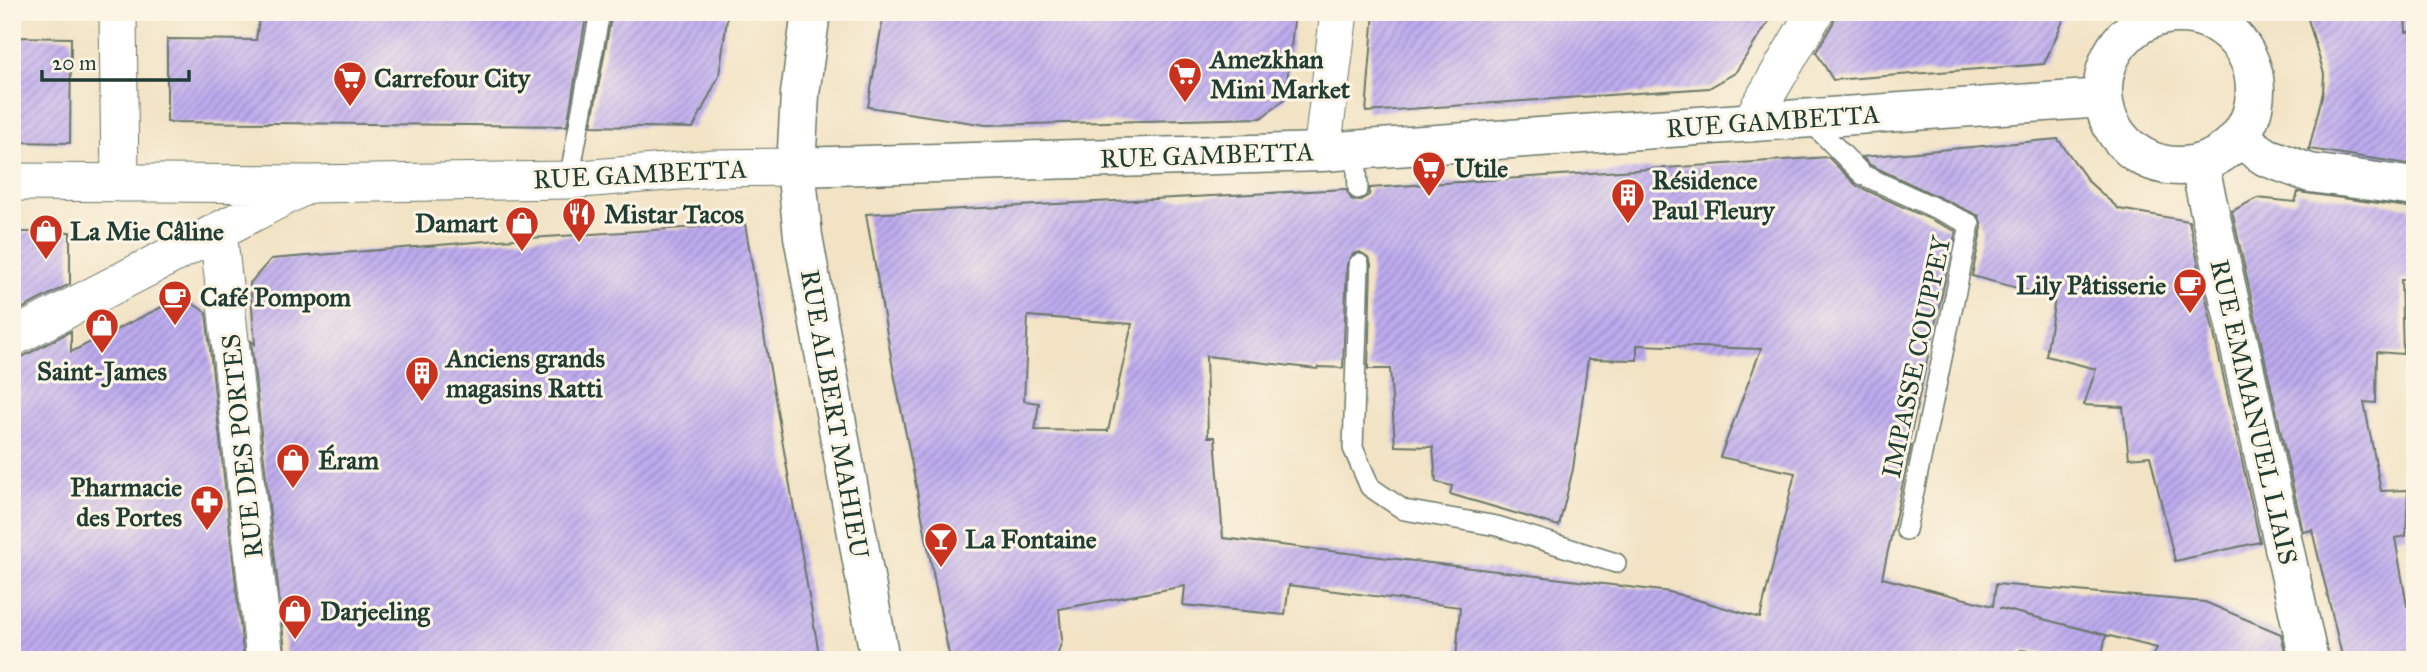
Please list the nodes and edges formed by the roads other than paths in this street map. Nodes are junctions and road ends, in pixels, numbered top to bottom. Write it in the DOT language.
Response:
graph roads {
  1 [pos="118,12"];
  2 [pos="129,12"];
  3 [pos="600,12"];
  4 [pos="811,12"];
  5 [pos="1339,12"];
  6 [pos="1815,12"];
  7 [pos="2218,18"];
  8 [pos="118,61"];
  9 [pos="2103,98"];
  10 [pos="1807,118"];
  11 [pos="1750,123"];
  12 [pos="2239,138"];
  13 [pos="1339,151"];
  14 [pos="2199,163"];
  15 [pos="796,167"];
  16 [pos="569,180"];
  17 [pos="12,182"];
  18 [pos="120,183"];
  19 [pos="309,184"];
  20 [pos="2415,187"];
  21 [pos="1358,189"];
  22 [pos="218,231"];
  23 [pos="1359,264"];
  24 [pos="12,338"];
  25 [pos="1906,530"];
  26 [pos="1616,563"];
  27 [pos="265,660"];
  28 [pos="880,660"];
  29 [pos="2309,660"];
  1 -- 8 [label="street"];
  2 -- 8 [label="street"];
  3 -- 16 [label="lane"];
  4 -- 15 [label="street, RUE ALBERT MAHIEU"];
  5 -- 13 [label="street"];
  6 -- 11 [label="street"];
  7 -- 9 [label="street"];
  7 -- 12 [label="street"];
  8 -- 18 [label="street"];
  9 -- 10 [label="street, RUE GAMBETTA"];
  9 -- 14 [label="street"];
  10 -- 11 [label="street, RUE GAMBETTA"];
  10 -- 25 [label="lane, IMPASSE COUPPEY"];
  11 -- 13 [label="street, RUE GAMBETTA"];
  12 -- 14 [label="street"];
  12 -- 20 [label="street"];
  13 -- 15 [label="street, RUE GAMBETTA"];
  13 -- 21 [label="lane"];
  14 -- 29 [label="street, RUE EMMANUEL LIAIS"];
  15 -- 16 [label="street, RUE GAMBETTA"];
  15 -- 28 [label="street, RUE ALBERT MAHIEU"];
  16 -- 19 [label="street, RUE GAMBETTA"];
  17 -- 18 [label="street, RUE GAMBETTA"];
  18 -- 19 [label="street, RUE GAMBETTA"];
  19 -- 22 [label="street"];
  22 -- 24 [label="street"];
  22 -- 27 [label="street, RUE DES PORTES"];
  23 -- 26 [label="lane"];
}
